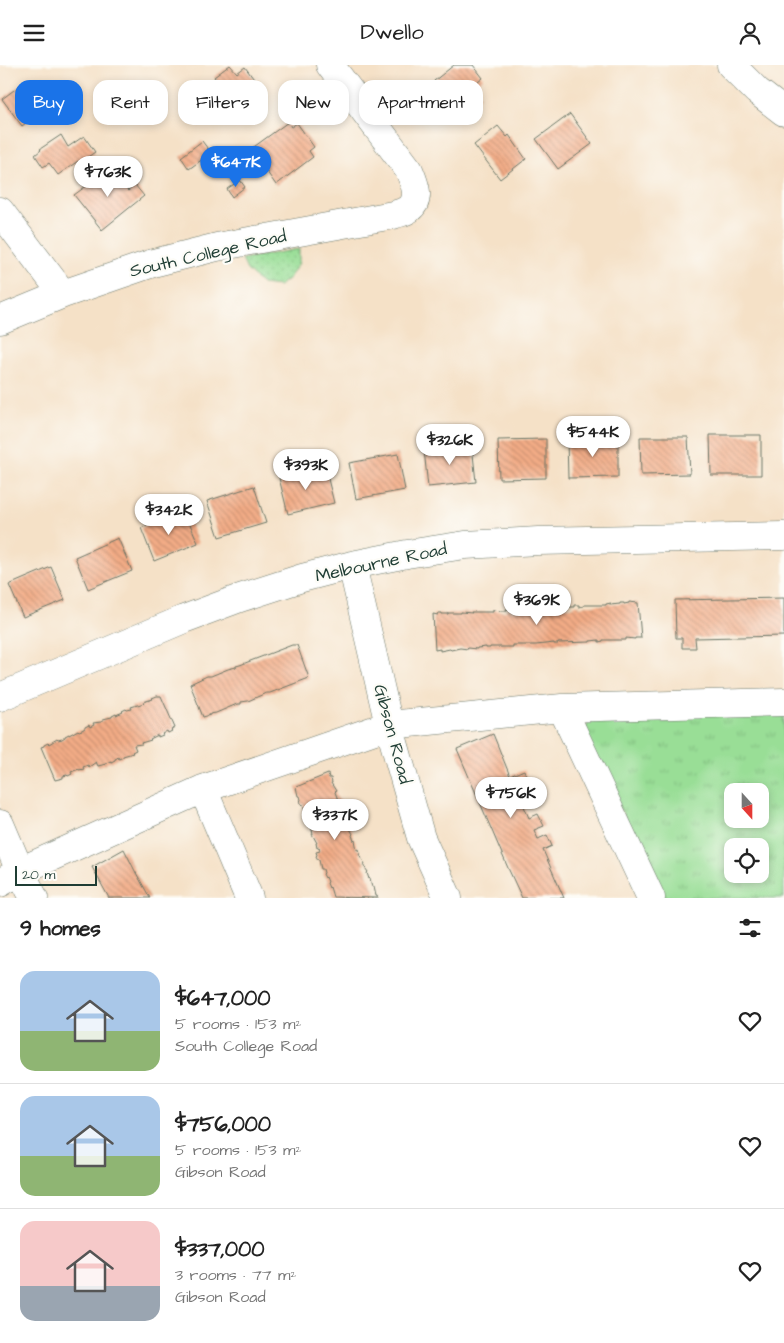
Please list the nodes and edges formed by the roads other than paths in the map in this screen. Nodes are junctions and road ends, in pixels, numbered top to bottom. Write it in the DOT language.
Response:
graph roads {
  1 [pos="330,65"];
  2 [pos="731,65"];
  3 [pos="784,112"];
  4 [pos="0,211"];
  5 [pos="63,294"];
  6 [pos="0,320"];
  7 [pos="784,535"];
  8 [pos="352,565"];
  9 [pos="0,697"];
  10 [pos="784,702"];
  11 [pos="562,708"];
  12 [pos="388,725"];
  13 [pos="203,789"];
  14 [pos="0,824"];
  15 [pos="10,877"];
  16 [pos="34,898"];
  17 [pos="249,898"];
  18 [pos="448,898"];
  19 [pos="651,898"];
  1 -- 5 [label="street, South College Road"];
  2 -- 3 [label="street"];
  4 -- 5 [label="street"];
  5 -- 6 [label="street, South College Road"];
  7 -- 8 [label="street, Melbourne Road"];
  8 -- 9 [label="street, Melbourne Road"];
  8 -- 12 [label="street, Gibson Road"];
  10 -- 11 [label="street"];
  11 -- 12 [label="street"];
  11 -- 19 [label="street"];
  12 -- 13 [label="street"];
  12 -- 18 [label="street, Gibson Road"];
  13 -- 15 [label="street"];
  13 -- 17 [label="street"];
  14 -- 15 [label="street"];
  15 -- 16 [label="street"];
}
